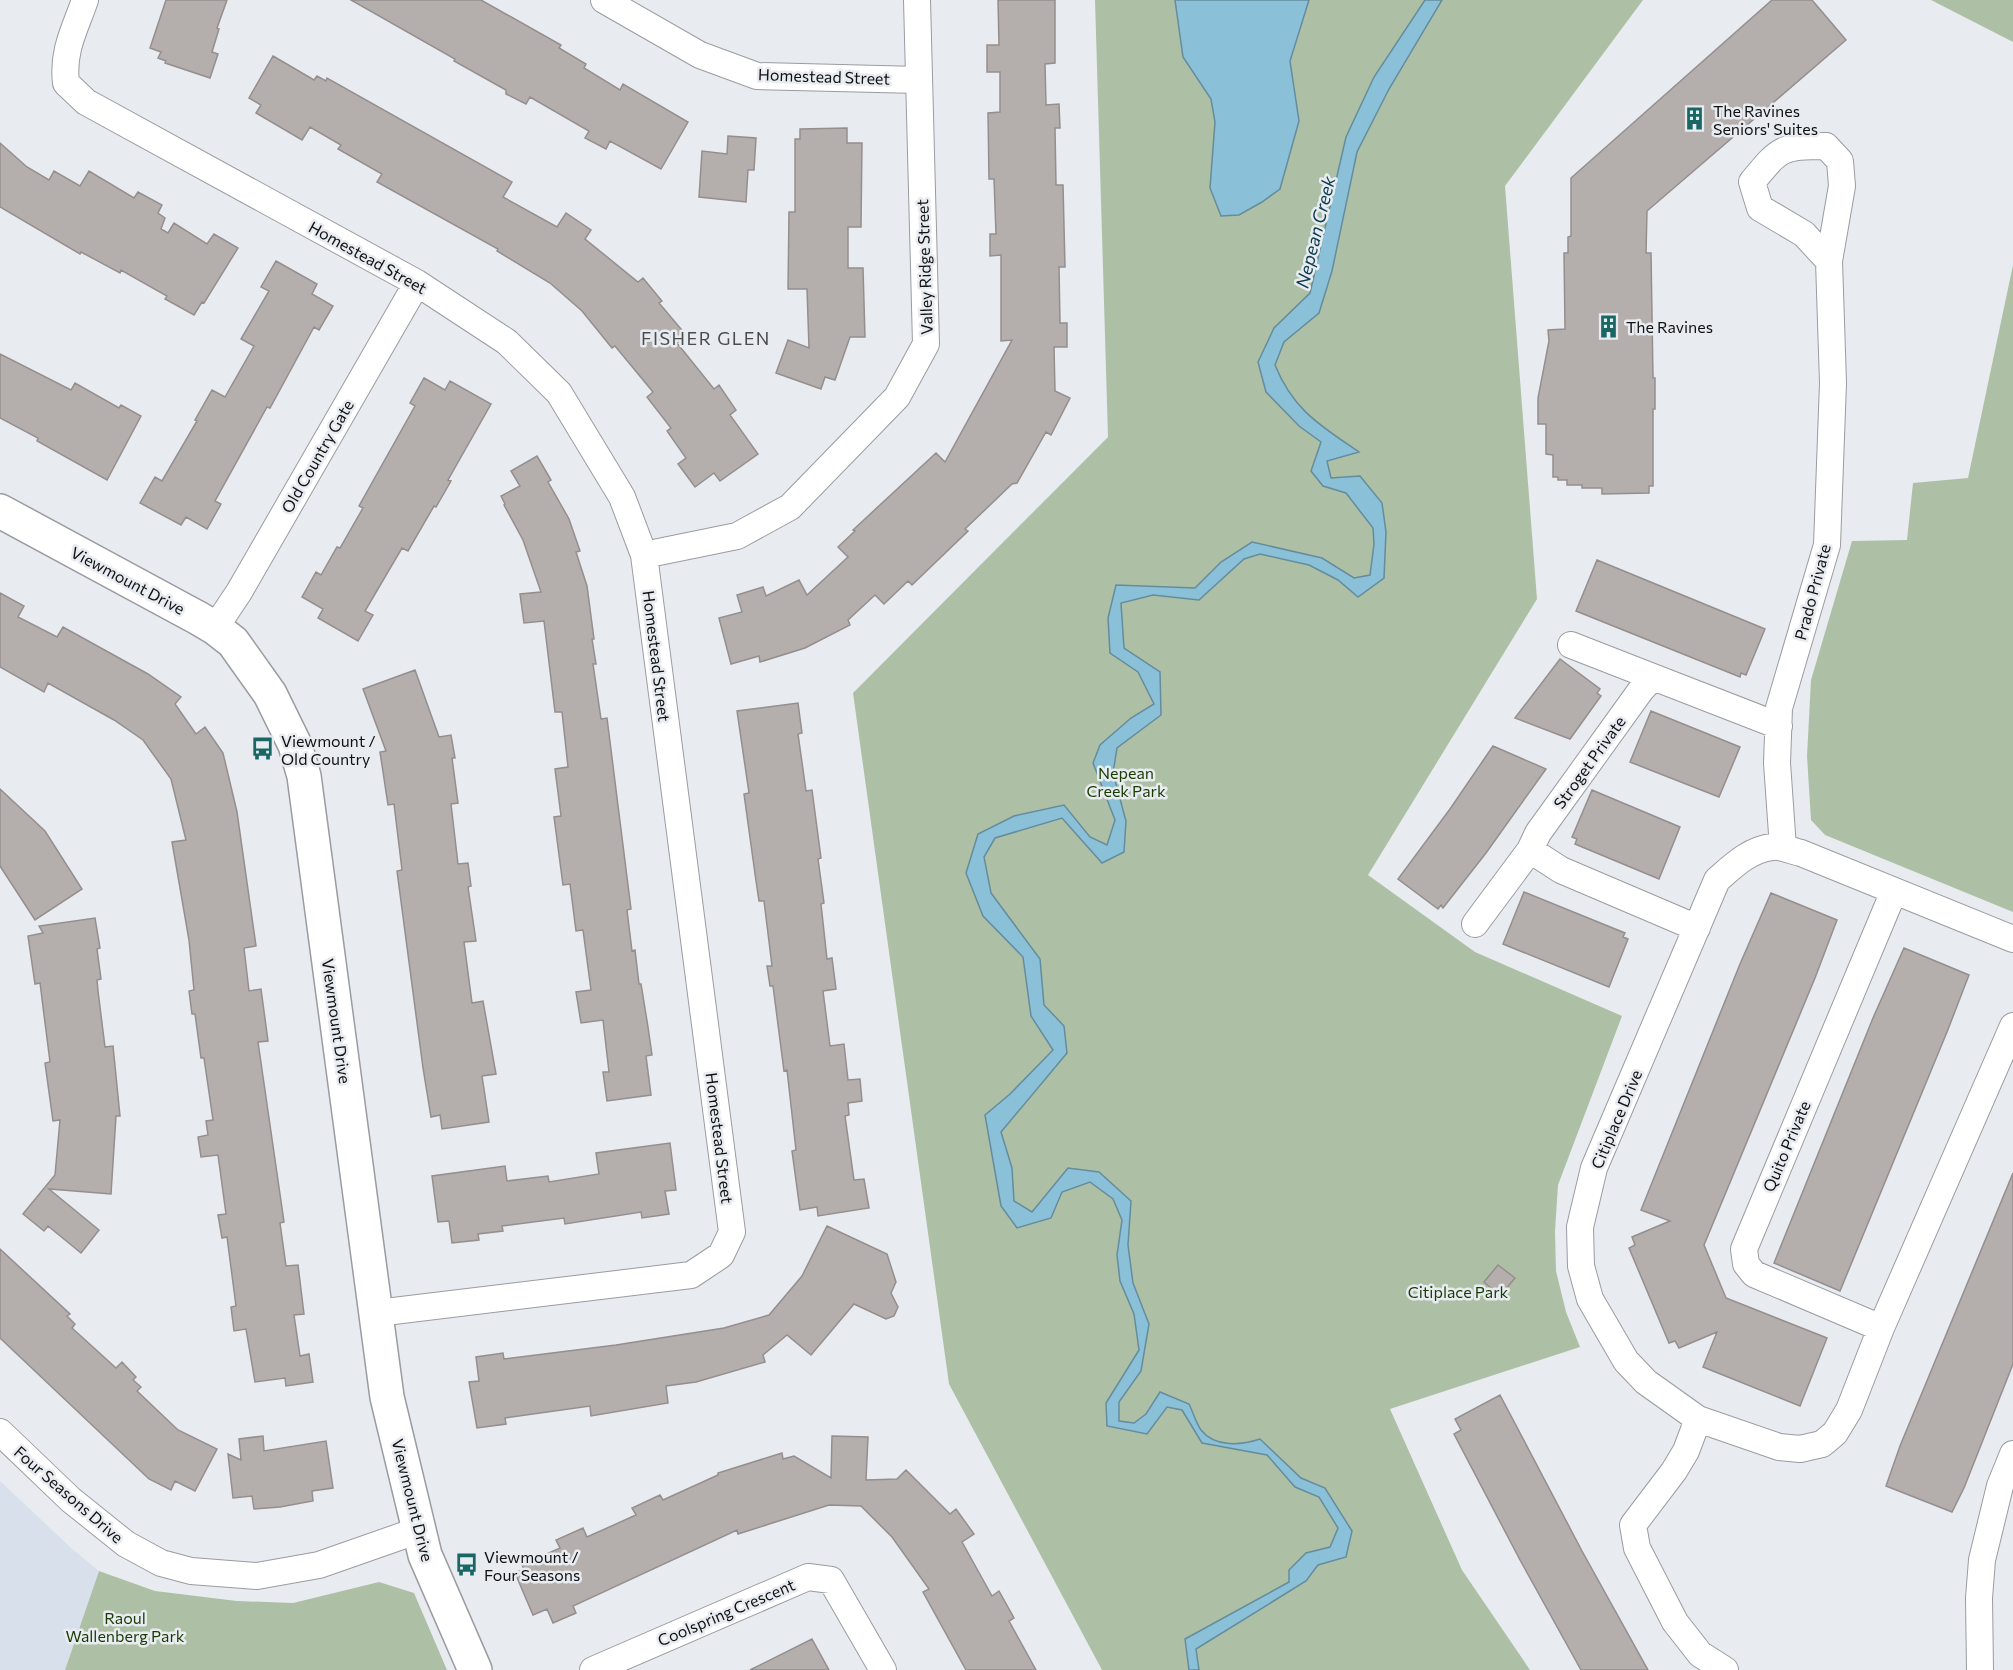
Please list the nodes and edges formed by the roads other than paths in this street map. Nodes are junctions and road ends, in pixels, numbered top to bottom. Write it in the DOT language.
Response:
graph roads {
  1 [pos="85,0"];
  2 [pos="604,0"];
  3 [pos="917,0"];
  4 [pos="919,80"];
  5 [pos="1829,261"];
  6 [pos="417,283"];
  7 [pos="0,511"];
  8 [pos="644,555"];
  9 [pos="215,628"];
  10 [pos="1571,645"];
  11 [pos="1653,677"];
  12 [pos="1779,726"];
  13 [pos="1783,848"];
  14 [pos="1530,850"];
  15 [pos="1894,891"];
  16 [pos="1475,924"];
  17 [pos="1697,928"];
  18 [pos="2013,939"];
  19 [pos="2013,1026"];
  20 [pos="377,1313"];
  21 [pos="1881,1328"];
  22 [pos="1698,1419"];
  23 [pos="0,1432"];
  24 [pos="2013,1454"];
  25 [pos="419,1530"];
  26 [pos="1973,1669"];
  27 [pos="475,1670"];
  28 [pos="593,1670"];
  29 [pos="883,1670"];
  30 [pos="1725,1670"];
  1 -- 6 [label="street, Homestead Street"];
  2 -- 4 [label="street, Homestead Street"];
  3 -- 4 [label="street, Valley Ridge Street"];
  4 -- 8 [label="street, Valley Ridge Street"];
  5 -- 5 [label="street, Prado Private"];
  5 -- 12 [label="street, Prado Private"];
  6 -- 8 [label="street, Homestead Street"];
  6 -- 9 [label="street, Old Country Gate"];
  7 -- 9 [label="street, Viewmount Drive"];
  8 -- 20 [label="street, Homestead Street"];
  9 -- 20 [label="street, Viewmount Drive"];
  10 -- 11 [label="street"];
  11 -- 12 [label="street"];
  11 -- 14 [label="street, Stroget Private"];
  12 -- 13 [label="street, Prado Private"];
  13 -- 15 [label="street, Citiplace Drive"];
  13 -- 17 [label="street, Citiplace Drive"];
  14 -- 16 [label="street, Stroget Private"];
  14 -- 17 [label="street"];
  15 -- 18 [label="street, Citiplace Drive"];
  15 -- 21 [label="street, Quito Private"];
  17 -- 22 [label="street, Citiplace Drive"];
  19 -- 21 [label="street, Citiplace Drive"];
  20 -- 25 [label="street, Viewmount Drive"];
  21 -- 22 [label="street, Citiplace Drive"];
  22 -- 30 [label="street"];
  23 -- 25 [label="street, Four Seasons Drive"];
  24 -- 26 [label="street"];
  25 -- 27 [label="street, Viewmount Drive"];
  28 -- 29 [label="street, Coolspring Crescent"];
}
